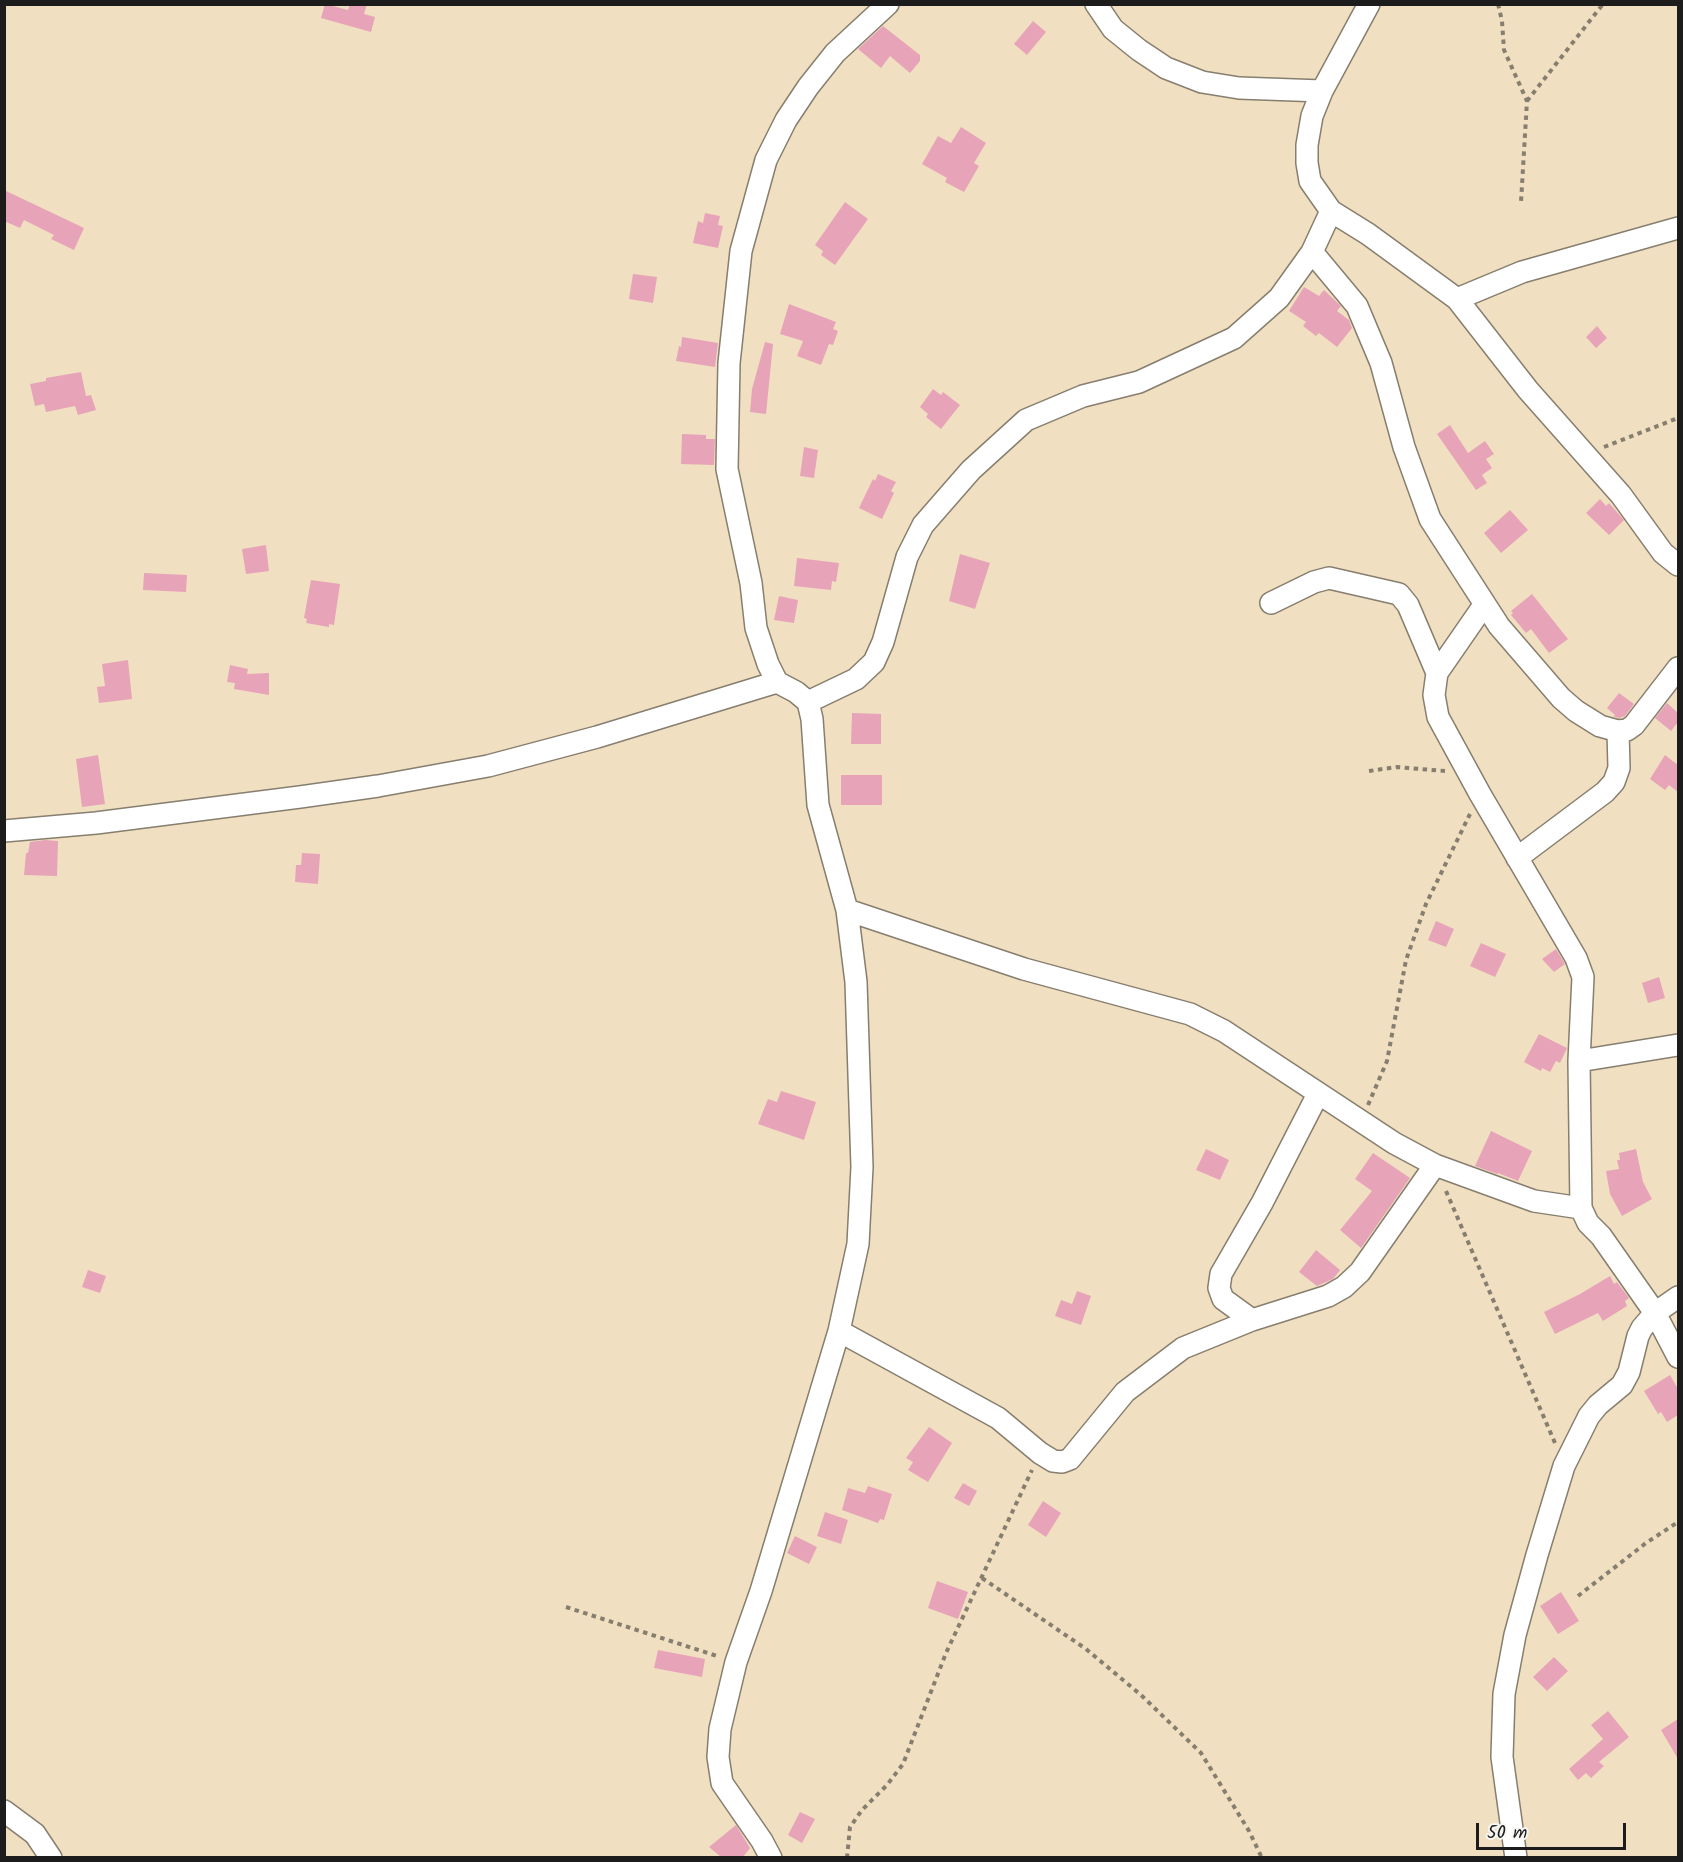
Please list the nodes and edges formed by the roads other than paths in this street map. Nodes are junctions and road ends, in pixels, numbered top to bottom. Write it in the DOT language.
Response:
graph roads {
  1 [pos="888,4"];
  2 [pos="1096,4"];
  3 [pos="1369,4"];
  4 [pos="1322,91"];
  5 [pos="1331,211"];
  6 [pos="1678,228"];
  7 [pos="1312,252"];
  8 [pos="1457,299"];
  9 [pos="1678,565"];
  10 [pos="1271,603"];
  11 [pos="1484,605"];
  12 [pos="1678,668"];
  13 [pos="1437,673"];
  14 [pos="777,682"];
  15 [pos="808,702"];
  16 [pos="1618,731"];
  17 [pos="4,831"];
  18 [pos="1517,858"];
  19 [pos="847,910"];
  20 [pos="1678,1045"];
  21 [pos="1579,1061"];
  22 [pos="1318,1094"];
  23 [pos="1435,1165"];
  24 [pos="1581,1208"];
  25 [pos="1678,1298"];
  26 [pos="1655,1313"];
  27 [pos="1252,1320"];
  28 [pos="840,1331"];
  29 [pos="1678,1357"];
  30 [pos="4,1810"];
  31 [pos="51,1857"];
  32 [pos="771,1857"];
  33 [pos="1516,1857"];
  1 -- 14 [label="street"];
  2 -- 4 [label="street"];
  3 -- 4 [label="street"];
  4 -- 5 [label="street"];
  5 -- 7 [label="street"];
  5 -- 8 [label="street"];
  6 -- 8 [label="street"];
  7 -- 11 [label="street"];
  7 -- 15 [label="street"];
  8 -- 9 [label="street"];
  10 -- 13 [label="street"];
  11 -- 13 [label="street"];
  11 -- 16 [label="street"];
  12 -- 16 [label="street"];
  13 -- 18 [label="street"];
  14 -- 15 [label="street"];
  14 -- 17 [label="street"];
  15 -- 19 [label="street"];
  16 -- 18 [label="street"];
  18 -- 21 [label="street"];
  19 -- 22 [label="street"];
  19 -- 28 [label="street"];
  20 -- 21 [label="street"];
  21 -- 24 [label="street"];
  22 -- 23 [label="street"];
  22 -- 27 [label="street"];
  23 -- 24 [label="street"];
  23 -- 27 [label="street"];
  24 -- 26 [label="street"];
  25 -- 26 [label="street"];
  26 -- 29 [label="street"];
  26 -- 33 [label="street"];
  27 -- 28 [label="street"];
  28 -- 32 [label="street"];
  30 -- 31 [label="street"];
}
